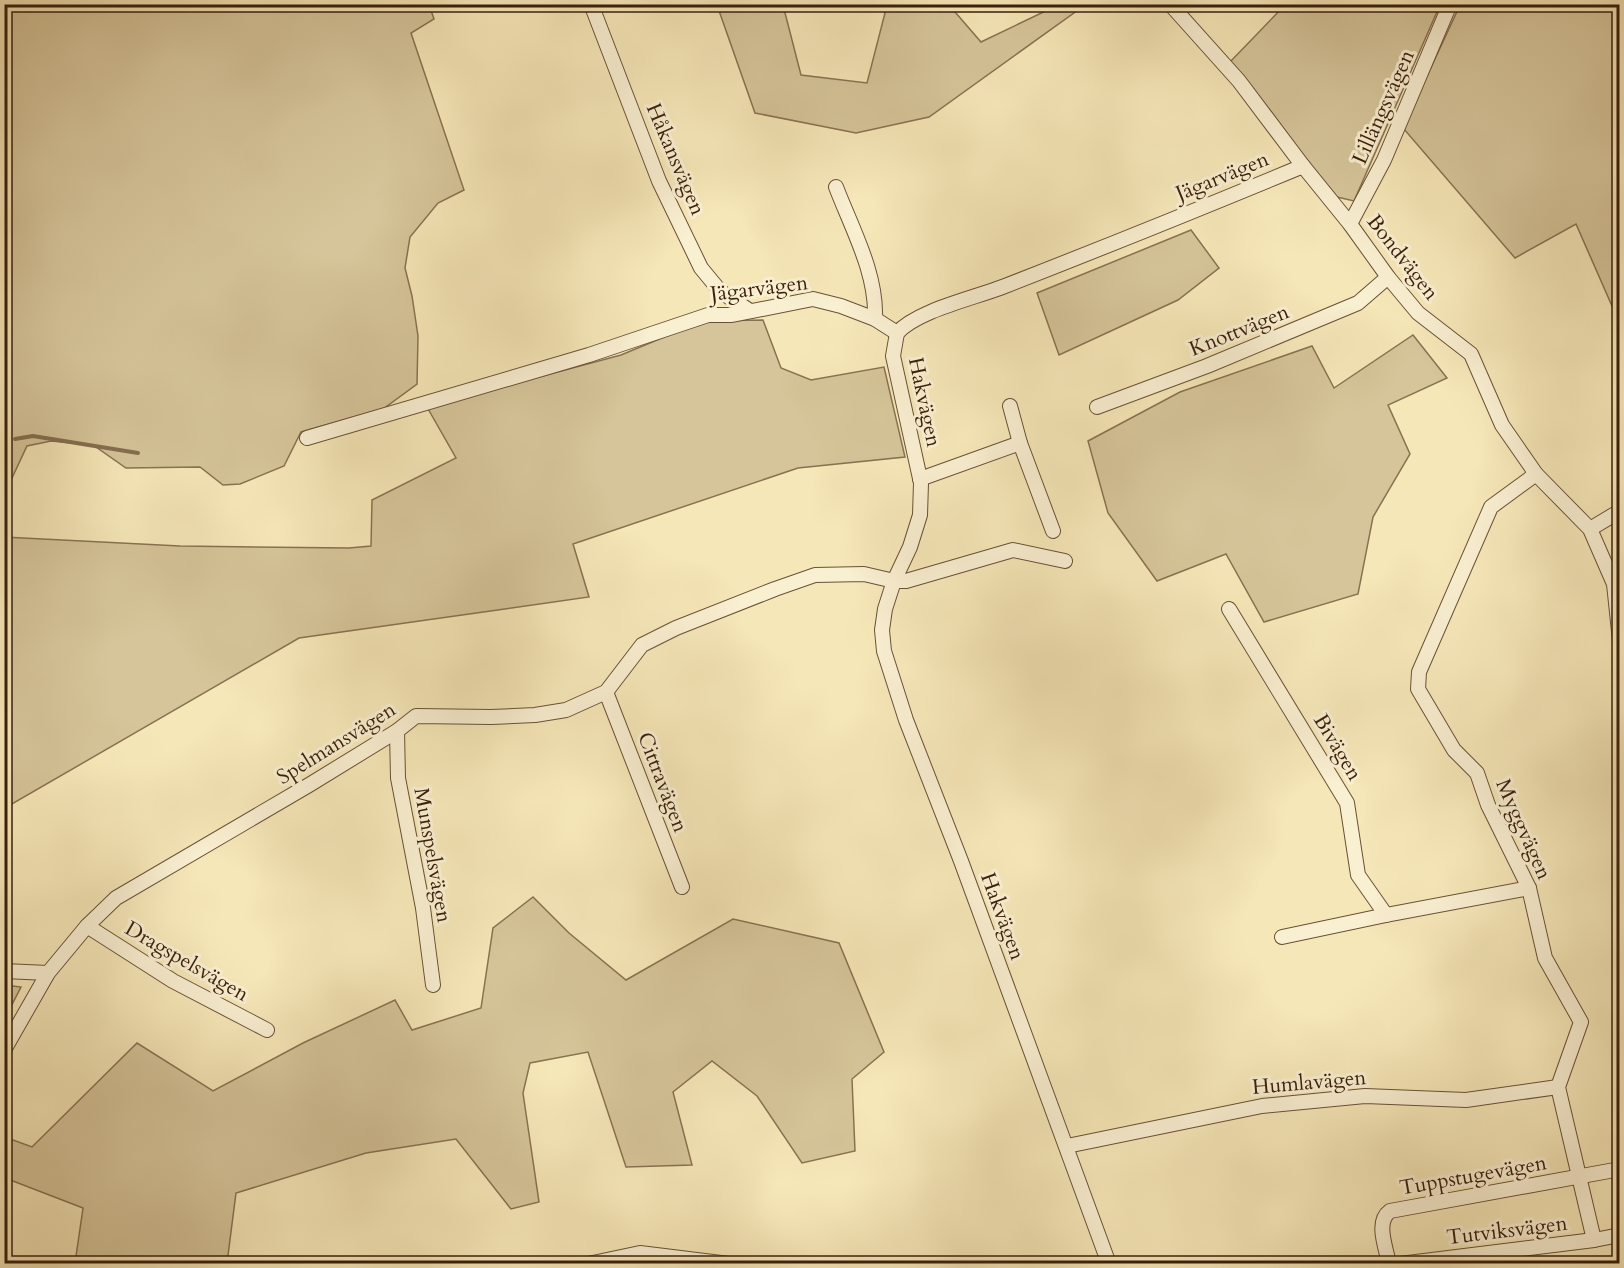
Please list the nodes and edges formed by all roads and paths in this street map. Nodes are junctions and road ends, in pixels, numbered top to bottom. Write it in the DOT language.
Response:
graph roads {
  1 [pos="591,4"];
  2 [pos="1170,4"];
  3 [pos="1450,4"];
  4 [pos="1303,166"];
  5 [pos="836,187"];
  6 [pos="1350,224"];
  7 [pos="1388,277"];
  8 [pos="750,311"];
  9 [pos="875,319"];
  10 [pos="897,333"];
  11 [pos="1010,406"];
  12 [pos="1097,407"];
  13 [pos="307,438"];
  14 [pos="1020,443"];
  15 [pos="1536,474"];
  16 [pos="920,479"];
  17 [pos="1620,512"];
  18 [pos="1590,529"];
  19 [pos="1053,531"];
  20 [pos="1065,561"];
  21 [pos="894,580"];
  22 [pos="1229,609"];
  23 [pos="1620,641"];
  24 [pos="606,692"];
  25 [pos="397,731"];
  26 [pos="682,887"];
  27 [pos="1529,888"];
  28 [pos="1386,915"];
  29 [pos="87,926"];
  30 [pos="1282,937"];
  31 [pos="4,971"];
  32 [pos="48,973"];
  33 [pos="432,985"];
  34 [pos="267,1030"];
  35 [pos="4,1050"];
  36 [pos="1558,1087"];
  37 [pos="1066,1146"];
  38 [pos="1620,1169"];
  39 [pos="1579,1177"];
  40 [pos="1620,1235"];
  41 [pos="1594,1240"];
  42 [pos="625,1260"];
  43 [pos="588,1263"];
  44 [pos="729,1263"];
  45 [pos="1109,1263"];
  46 [pos="1389,1263"];
  47 [pos="1400,1263"];
  1 -- 8 [label="street, Håkansvägen"];
  2 -- 4 [label="street, Bondvägen"];
  3 -- 6 [label="street, Lillängsvägen"];
  4 -- 6 [label="street, Bondvägen"];
  4 -- 10 [label="street, Jägarvägen"];
  5 -- 9 [label="street"];
  6 -- 7 [label="street, Bondvägen"];
  7 -- 12 [label="street, Knottvägen"];
  7 -- 15 [label="street, Bondvägen"];
  8 -- 9 [label="street, Jägarvägen"];
  8 -- 13 [label="street, Jägarvägen"];
  9 -- 10 [label="street, Jägarvägen"];
  10 -- 16 [label="street, Hakvägen"];
  11 -- 14 [label="street"];
  14 -- 16 [label="street, Hakvägen"];
  14 -- 19 [label="street"];
  15 -- 18 [label="street, Bondvägen"];
  15 -- 27 [label="street, Myggvägen"];
  16 -- 21 [label="street, Hakvägen"];
  17 -- 18 [label="street"];
  18 -- 23 [label="street, Bondvägen"];
  20 -- 21 [label="street"];
  21 -- 24 [label="street, Spelmansvägen"];
  21 -- 37 [label="street, Hakvägen"];
  22 -- 28 [label="street, Bivägen"];
  24 -- 25 [label="street, Spelmansvägen"];
  24 -- 26 [label="street, Cittravägen"];
  25 -- 29 [label="street, Spelmansvägen"];
  25 -- 33 [label="street, Munspelsvägen"];
  27 -- 28 [label="street"];
  27 -- 36 [label="street, Myggvägen"];
  28 -- 30 [label="street"];
  29 -- 32 [label="street, Spelmansvägen"];
  29 -- 34 [label="street, Dragspelsvägen"];
  31 -- 32 [label="street"];
  32 -- 35 [label="street, Spelmansvägen"];
  36 -- 37 [label="street, Humlavägen"];
  36 -- 39 [label="street"];
  37 -- 45 [label="street, Hakvägen"];
  38 -- 39 [label="street, Tuppstugevägen"];
  39 -- 41 [label="street"];
  39 -- 46 [label="street, Tuppstugevägen"];
  40 -- 41 [label="street, Tutviksvägen"];
  41 -- 47 [label="street, Tutviksvägen"];
  42 -- 43 [label="street"];
  42 -- 44 [label="street"];
}
